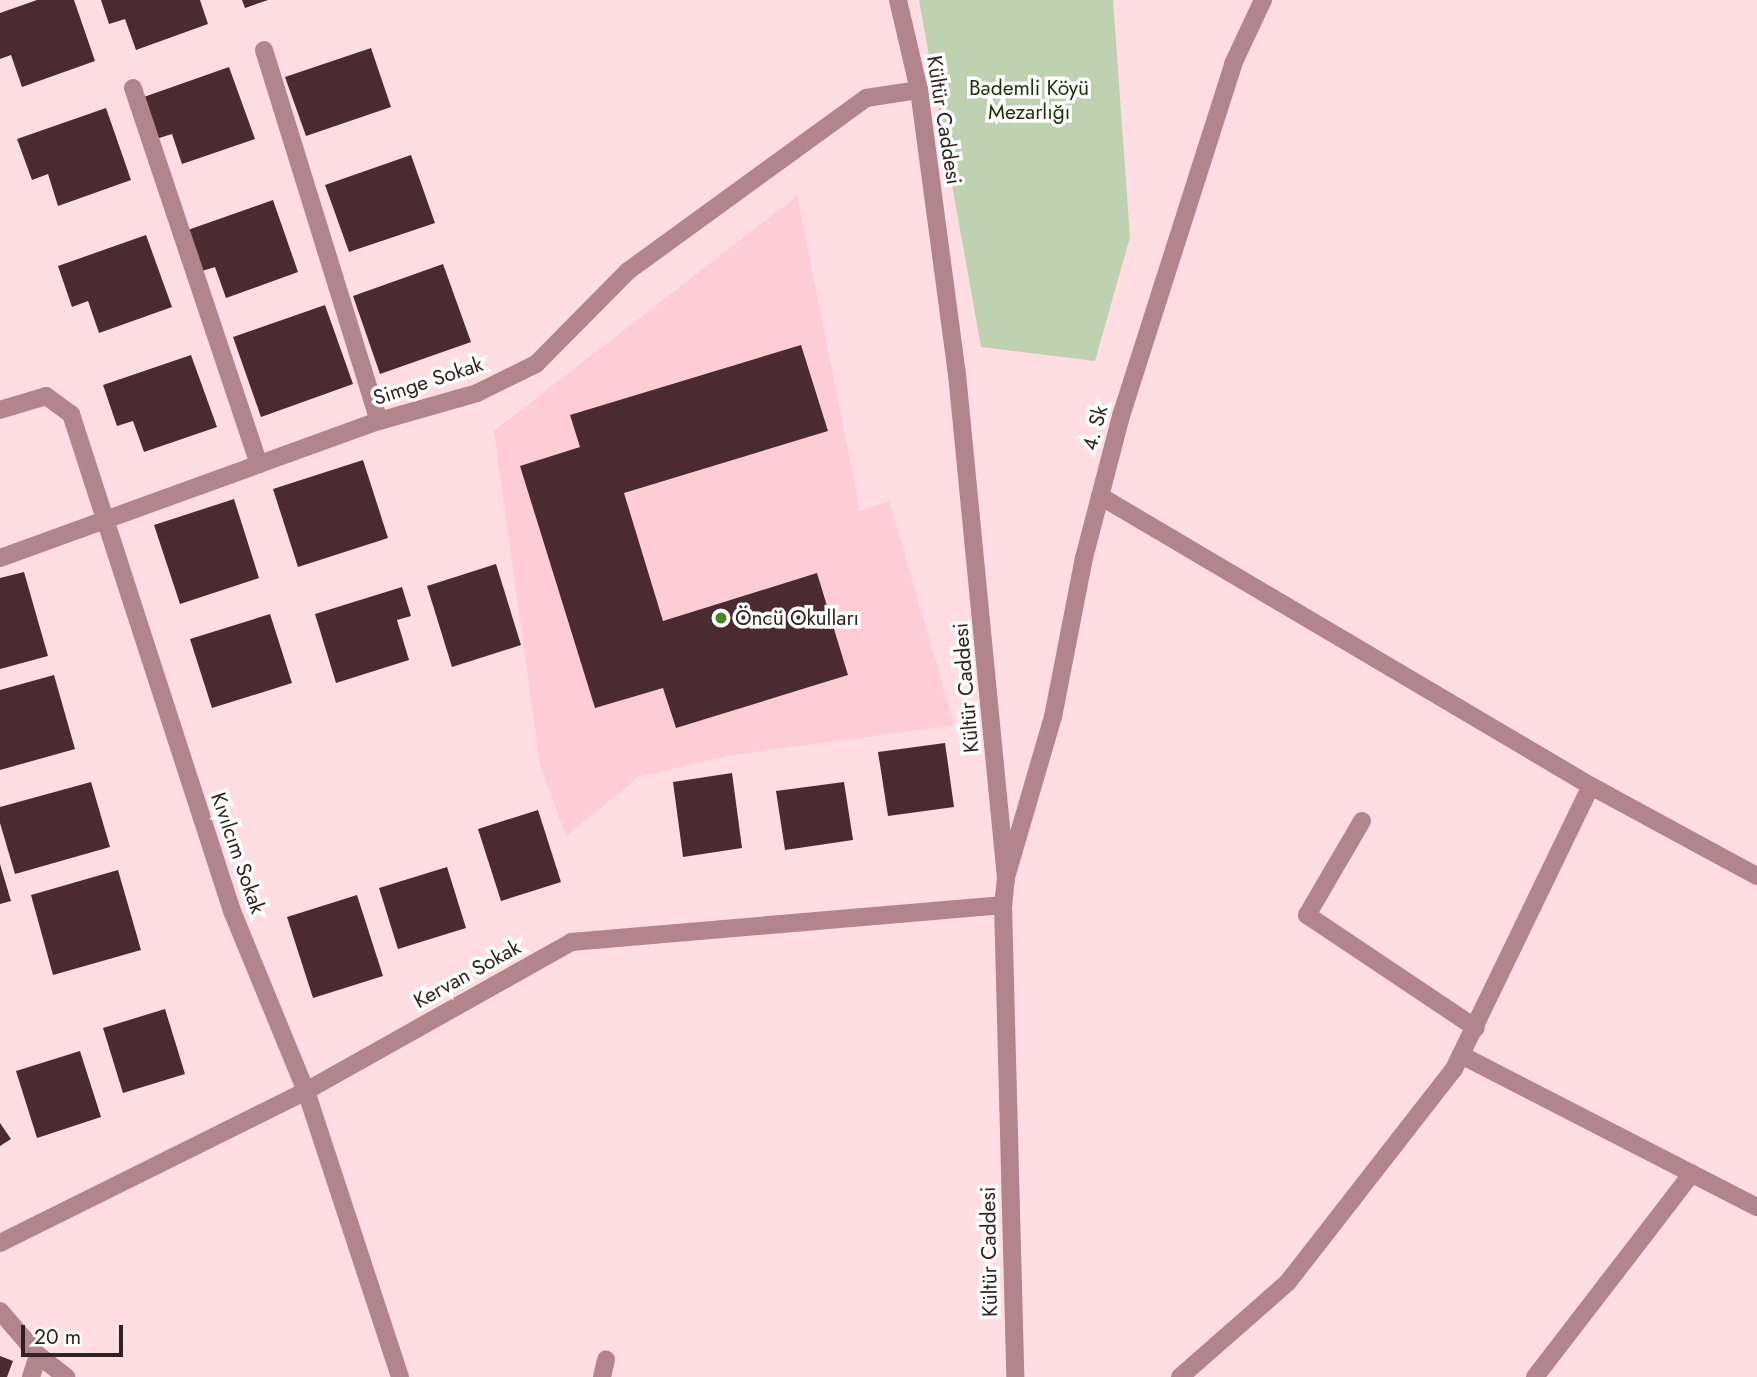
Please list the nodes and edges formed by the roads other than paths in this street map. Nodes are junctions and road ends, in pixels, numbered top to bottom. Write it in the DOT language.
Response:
graph roads {
  1 [pos="898,0"];
  2 [pos="1264,0"];
  3 [pos="264,50"];
  4 [pos="133,88"];
  5 [pos="919,90"];
  6 [pos="0,410"];
  7 [pos="379,421"];
  8 [pos="259,465"];
  9 [pos="1100,496"];
  10 [pos="105,520"];
  11 [pos="0,558"];
  12 [pos="1591,786"];
  13 [pos="1362,821"];
  14 [pos="1757,876"];
  15 [pos="1006,878"];
  16 [pos="1003,905"];
  17 [pos="1476,1028"];
  18 [pos="1461,1055"];
  19 [pos="306,1091"];
  20 [pos="1692,1173"];
  21 [pos="1757,1207"];
  22 [pos="0,1243"];
  23 [pos="0,1311"];
  24 [pos="38,1355"];
  25 [pos="606,1359"];
  26 [pos="31,1377"];
  27 [pos="66,1377"];
  28 [pos="400,1377"];
  29 [pos="602,1377"];
  30 [pos="1015,1377"];
  31 [pos="1180,1377"];
  32 [pos="1535,1377"];
  1 -- 5 [label="street, Kültür Caddesi"];
  2 -- 9 [label="street, 4. Sk"];
  3 -- 7 [label="street"];
  4 -- 8 [label="street"];
  5 -- 7 [label="street, Simge Sokak"];
  5 -- 15 [label="street, Kültür Caddesi"];
  6 -- 10 [label="street, Kıvılcım Sokak"];
  7 -- 8 [label="street, Simge Sokak"];
  8 -- 10 [label="street, Simge Sokak"];
  9 -- 12 [label="street"];
  9 -- 15 [label="street, 4. Sk"];
  10 -- 11 [label="street, Simge Sokak"];
  10 -- 19 [label="street, Kıvılcım Sokak"];
  12 -- 14 [label="street"];
  12 -- 17 [label="street"];
  13 -- 17 [label="street"];
  15 -- 16 [label="street, Kültür Caddesi"];
  16 -- 19 [label="street, Kervan Sokak"];
  16 -- 30 [label="street, Kültür Caddesi"];
  17 -- 18 [label="street"];
  18 -- 20 [label="street"];
  18 -- 31 [label="street"];
  19 -- 22 [label="street, Kervan Sokak"];
  19 -- 28 [label="street, Kıvılcım Sokak"];
  20 -- 21 [label="street"];
  20 -- 32 [label="street"];
  23 -- 24 [label="street"];
  24 -- 26 [label="street"];
  24 -- 27 [label="street"];
  25 -- 29 [label="street"];
}
